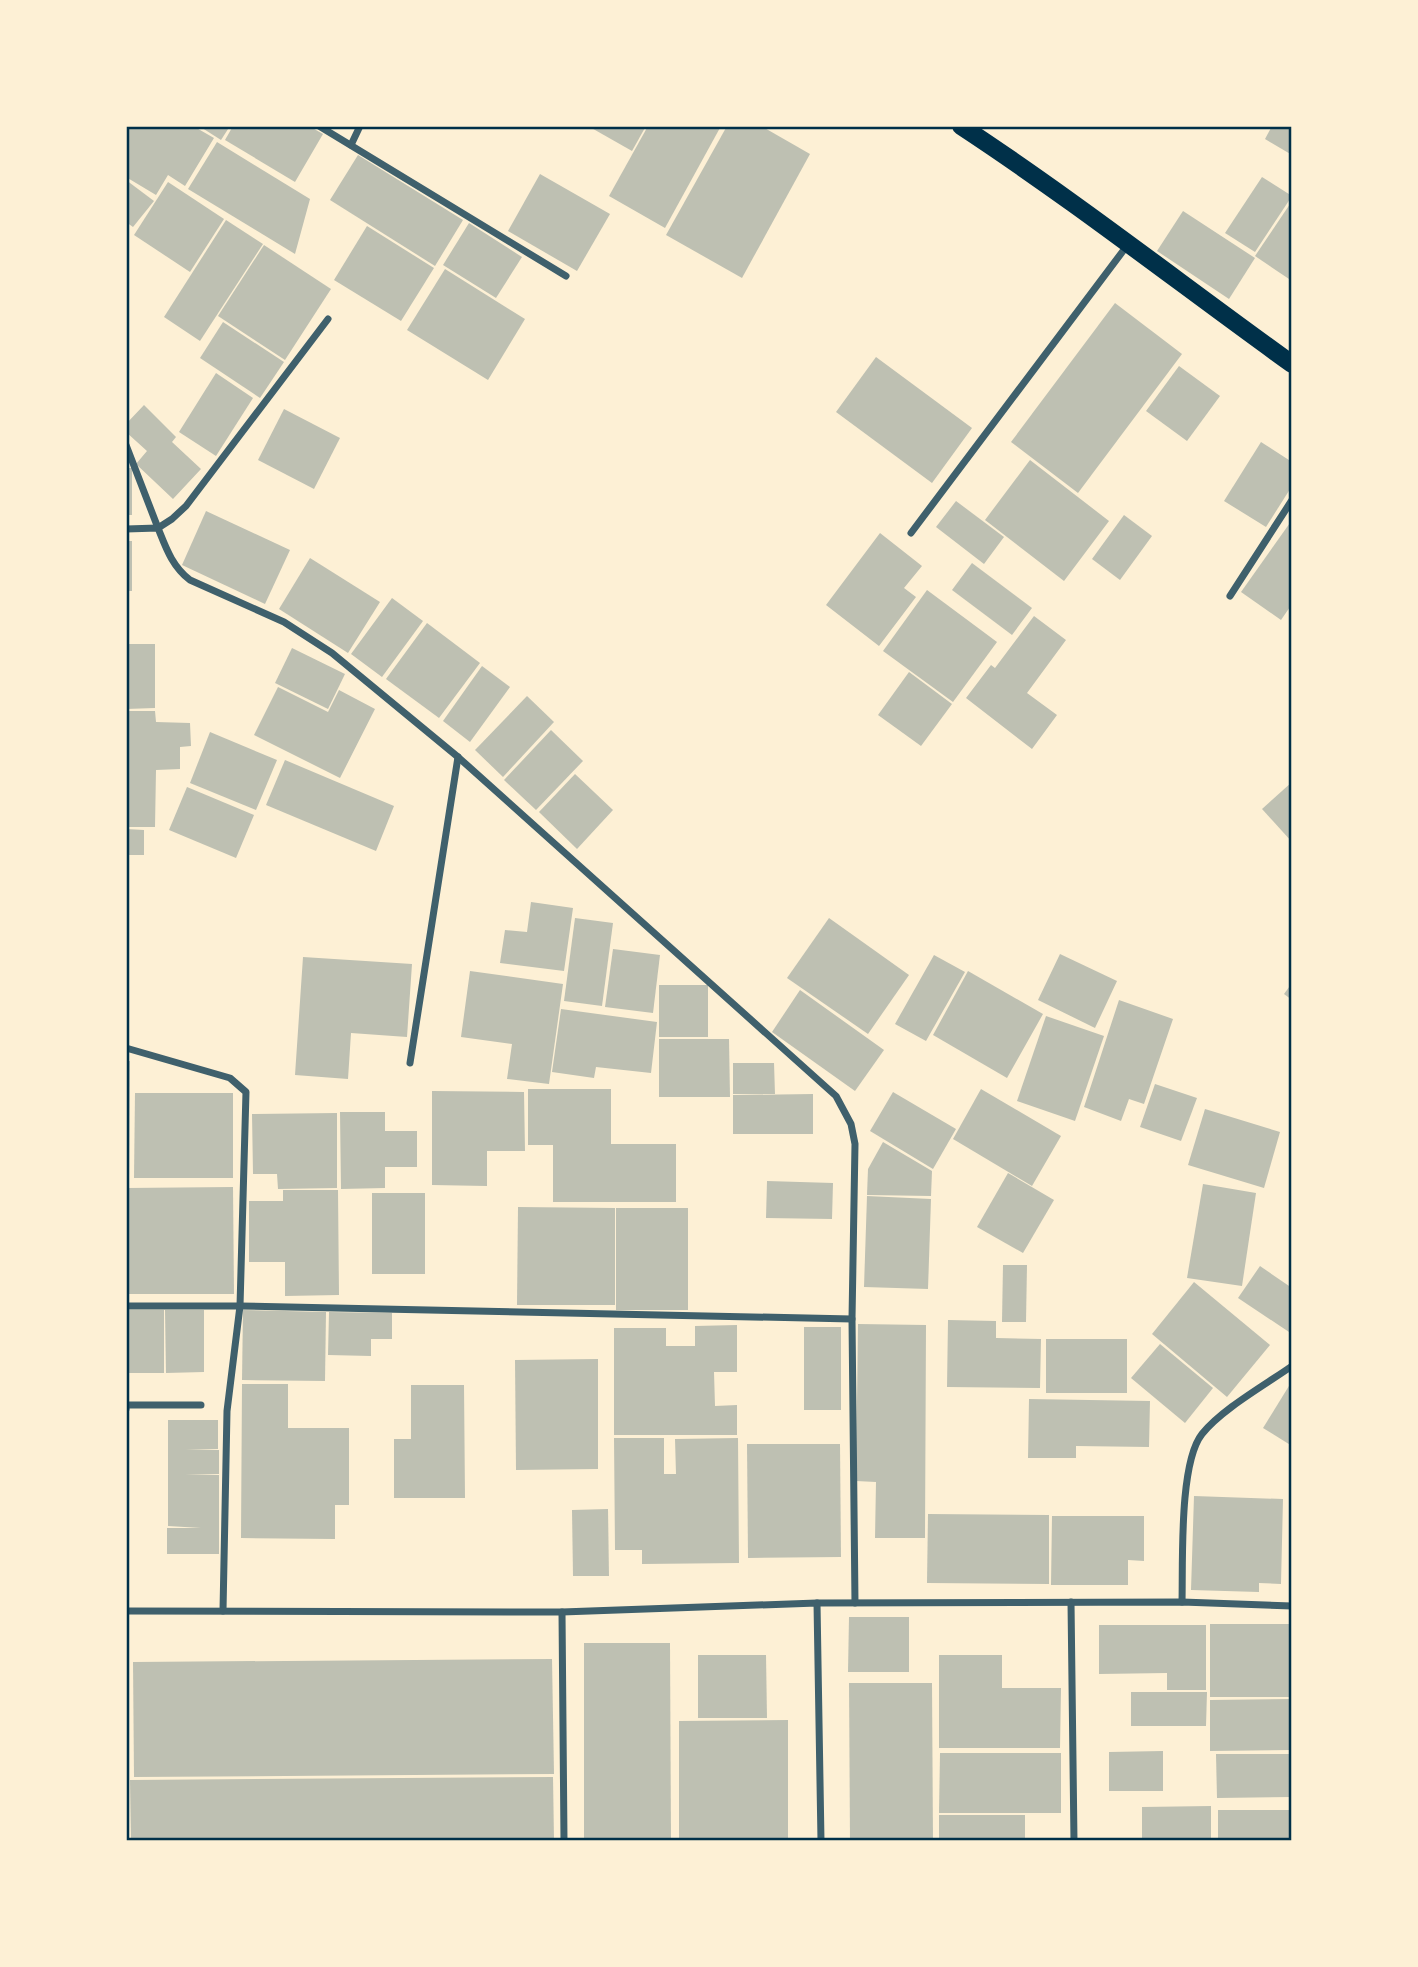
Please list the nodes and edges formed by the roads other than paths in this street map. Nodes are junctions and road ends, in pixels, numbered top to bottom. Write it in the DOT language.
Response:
graph roads {
  1 [pos="319,126"];
  2 [pos="360,126"];
  3 [pos="961,126"];
  4 [pos="351,145"];
  5 [pos="1129,243"];
  6 [pos="566,276"];
  7 [pos="328,318"];
  8 [pos="1292,364"];
  9 [pos="126,445"];
  10 [pos="1292,500"];
  11 [pos="158,528"];
  12 [pos="126,529"];
  13 [pos="911,533"];
  14 [pos="1230,596"];
  15 [pos="458,757"];
  16 [pos="126,1048"];
  17 [pos="410,1063"];
  18 [pos="126,1306"];
  19 [pos="240,1306"];
  20 [pos="852,1319"];
  21 [pos="1292,1366"];
  22 [pos="201,1405"];
  23 [pos="126,1409"];
  24 [pos="1071,1602"];
  25 [pos="1182,1602"];
  26 [pos="817,1603"];
  27 [pos="855,1603"];
  28 [pos="1292,1606"];
  29 [pos="126,1611"];
  30 [pos="223,1611"];
  31 [pos="562,1612"];
  32 [pos="564,1841"];
  33 [pos="821,1841"];
  34 [pos="1074,1841"];
  1 -- 4 [label="street"];
  2 -- 4 [label="street"];
  3 -- 5 [label="main road"];
  4 -- 6 [label="street"];
  5 -- 8 [label="main road"];
  5 -- 13 [label="street"];
  7 -- 11 [label="street"];
  9 -- 11 [label="street"];
  10 -- 14 [label="street"];
  11 -- 12 [label="street"];
  11 -- 15 [label="street"];
  15 -- 17 [label="street"];
  15 -- 20 [label="street"];
  16 -- 19 [label="street"];
  18 -- 19 [label="street"];
  19 -- 20 [label="street"];
  19 -- 30 [label="street"];
  20 -- 27 [label="street"];
  21 -- 25 [label="street"];
  22 -- 23 [label="street"];
  24 -- 25 [label="street"];
  24 -- 27 [label="street"];
  24 -- 34 [label="street"];
  25 -- 28 [label="street"];
  26 -- 27 [label="street"];
  26 -- 31 [label="street"];
  26 -- 33 [label="street"];
  29 -- 30 [label="street"];
  30 -- 31 [label="street"];
  31 -- 32 [label="street"];
}
